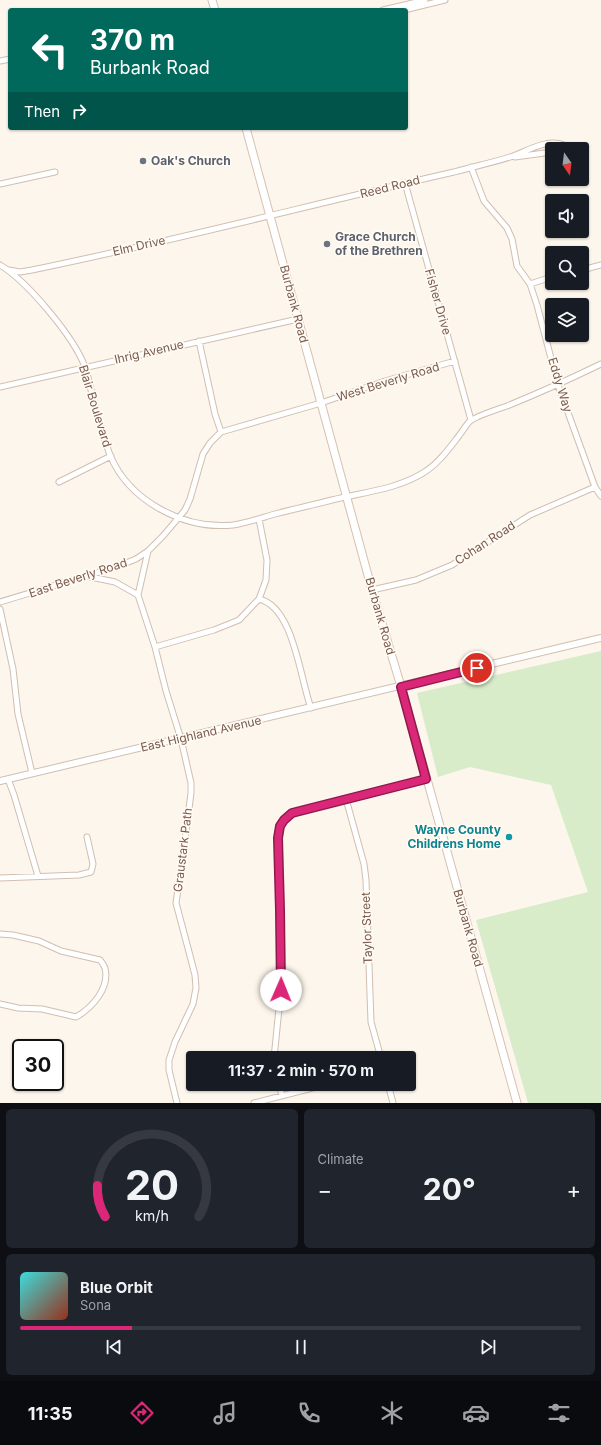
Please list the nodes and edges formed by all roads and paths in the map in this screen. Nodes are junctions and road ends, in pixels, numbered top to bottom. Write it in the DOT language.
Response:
graph roads {
  1 [pos="425,0"];
  2 [pos="446,0"];
  3 [pos="391,8"];
  4 [pos="408,9"];
  5 [pos="247,130"];
  6 [pos="545,145"];
  7 [pos="545,153"];
  8 [pos="510,157"];
  9 [pos="471,168"];
  10 [pos="55,172"];
  11 [pos="405,183"];
  12 [pos="0,184"];
  13 [pos="270,217"];
  14 [pos="0,265"];
  15 [pos="601,265"];
  16 [pos="589,268"];
  17 [pos="8,269"];
  18 [pos="545,280"];
  19 [pos="530,284"];
  20 [pos="298,319"];
  21 [pos="199,341"];
  22 [pos="455,361"];
  23 [pos="601,364"];
  24 [pos="85,367"];
  25 [pos="558,385"];
  26 [pos="0,387"];
  27 [pos="321,404"];
  28 [pos="471,420"];
  29 [pos="220,432"];
  30 [pos="111,456"];
  31 [pos="59,482"];
  32 [pos="595,486"];
  33 [pos="346,496"];
  34 [pos="601,496"];
  35 [pos="179,518"];
  36 [pos="259,519"];
  37 [pos="148,551"];
  38 [pos="86,576"];
  39 [pos="372,590"];
  40 [pos="138,596"];
  41 [pos="259,599"];
  42 [pos="0,602"];
  43 [pos="0,610"];
  44 [pos="601,638"];
  45 [pos="155,647"];
  46 [pos="401,687"];
  47 [pos="311,708"];
  48 [pos="181,739"];
  49 [pos="32,774"];
  50 [pos="8,779"];
  51 [pos="426,779"];
  52 [pos="0,781"];
  53 [pos="346,799"];
  54 [pos="87,837"];
  55 [pos="38,876"];
  56 [pos="0,878"];
  57 [pos="0,934"];
  58 [pos="0,1004"];
  59 [pos="275,1051"];
  60 [pos="379,1051"];
  61 [pos="281,1091"];
  62 [pos="301,1091"];
  63 [pos="390,1091"];
  64 [pos="282,1096"];
  65 [pos="177,1103"];
  66 [pos="254,1103"];
  67 [pos="393,1103"];
  68 [pos="517,1103"];
  1 -- 3 [label="street"];
  2 -- 4 [label="street"];
  5 -- 13 [label="main road, Burbank Road"];
  6 -- 8 [label="street, Reed Road"];
  7 -- 8 [label="street, Reed Road"];
  8 -- 9 [label="street, Reed Road"];
  9 -- 11 [label="street, Reed Road"];
  9 -- 19 [label="street, Eddy Way"];
  10 -- 12 [label="street"];
  11 -- 13 [label="street, Reed Road"];
  11 -- 22 [label="street, Fisher Drive"];
  13 -- 17 [label="street, Elm Drive"];
  13 -- 20 [label="main road, Burbank Road"];
  14 -- 17 [label="street, Blair Boulevard"];
  15 -- 16 [label="street"];
  17 -- 24 [label="street, Blair Boulevard"];
  18 -- 19 [label="street"];
  19 -- 25 [label="street, Eddy Way"];
  20 -- 21 [label="street, Ihrig Avenue"];
  20 -- 27 [label="main road, Burbank Road"];
  21 -- 24 [label="street, Ihrig Avenue"];
  21 -- 29 [label="street"];
  22 -- 27 [label="street, West Beverly Road"];
  22 -- 28 [label="street, Fisher Drive"];
  23 -- 25 [label="street"];
  24 -- 26 [label="street, Ihrig Avenue"];
  24 -- 30 [label="street, Blair Boulevard"];
  25 -- 28 [label="street"];
  25 -- 32 [label="street, Eddy Way"];
  27 -- 29 [label="street"];
  27 -- 33 [label="main road, Burbank Road"];
  28 -- 33 [label="street, Blair Boulevard"];
  29 -- 35 [label="street, East Beverly Road"];
  30 -- 31 [label="street"];
  30 -- 35 [label="street, Blair Boulevard"];
  32 -- 34 [label="street, Eddy Way"];
  32 -- 39 [label="street, Cohan Road"];
  33 -- 36 [label="street, Blair Boulevard"];
  33 -- 39 [label="main road, Burbank Road"];
  35 -- 36 [label="street, Blair Boulevard"];
  35 -- 37 [label="street, East Beverly Road"];
  36 -- 41 [label="street"];
  37 -- 38 [label="street, East Beverly Road"];
  37 -- 40 [label="street"];
  38 -- 40 [label="street"];
  38 -- 42 [label="street, East Beverly Road"];
  39 -- 46 [label="main road, Burbank Road"];
  40 -- 45 [label="street, Graustark Path"];
  41 -- 45 [label="street"];
  41 -- 47 [label="street"];
  43 -- 49 [label="street"];
  44 -- 46 [label="street, East Highland Avenue"];
  45 -- 48 [label="street, Graustark Path"];
  46 -- 47 [label="street, East Highland Avenue"];
  46 -- 51 [label="main road, Burbank Road"];
  47 -- 48 [label="street, East Highland Avenue"];
  48 -- 49 [label="street, East Highland Avenue"];
  48 -- 65 [label="street, Graustark Path"];
  49 -- 50 [label="street, East Highland Avenue"];
  50 -- 52 [label="street, East Highland Avenue"];
  50 -- 55 [label="street"];
  51 -- 53 [label="street"];
  51 -- 68 [label="main road, Burbank Road"];
  53 -- 59 [label="street"];
  53 -- 60 [label="street, Taylor Street"];
  54 -- 55 [label="street"];
  55 -- 56 [label="street"];
  57 -- 58 [label="street"];
  61 -- 64 [label="street"];
  62 -- 64 [label="street"];
  63 -- 67 [label="street"];
  64 -- 66 [label="street"];
}
